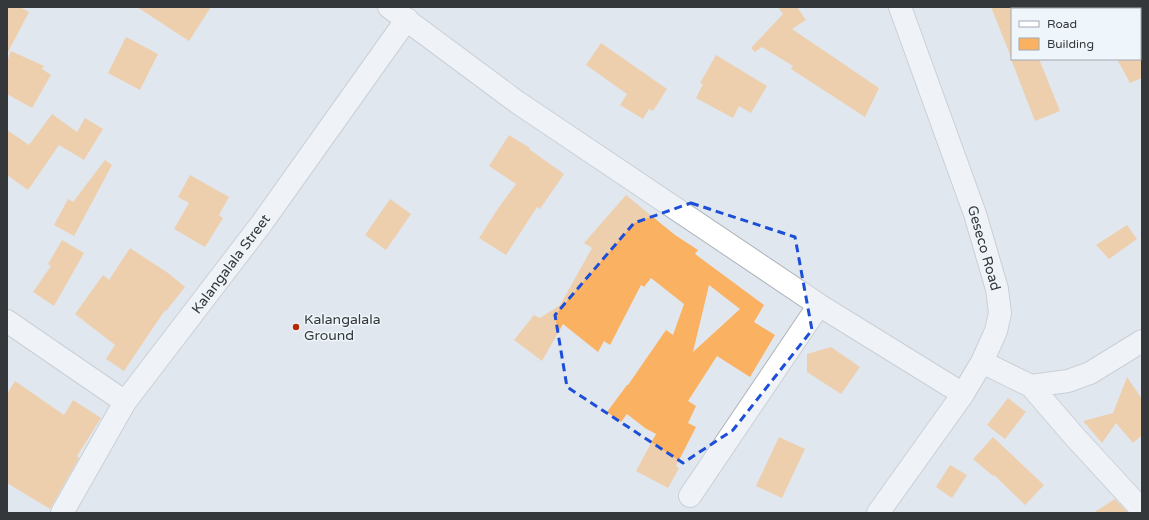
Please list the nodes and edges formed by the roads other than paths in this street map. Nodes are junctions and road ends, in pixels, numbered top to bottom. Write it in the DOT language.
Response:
graph roads {
  1 [pos="900,7"];
  2 [pos="398,13"];
  3 [pos="819,305"];
  4 [pos="7,321"];
  5 [pos="1142,341"];
  6 [pos="982,362"];
  7 [pos="1031,386"];
  8 [pos="963,394"];
  9 [pos="125,402"];
  10 [pos="690,496"];
  11 [pos="1142,510"];
  12 [pos="62,513"];
  13 [pos="878,513"];
  1 -- 6 [label="street, Geseco Road"];
  2 -- 3 [label="street"];
  2 -- 9 [label="street, Kalangalala Street"];
  3 -- 8 [label="street"];
  3 -- 10 [label="street"];
  4 -- 9 [label="street"];
  5 -- 7 [label="street"];
  6 -- 7 [label="street"];
  6 -- 8 [label="street, Geseco Road"];
  7 -- 11 [label="street"];
  8 -- 13 [label="street, Geseco Road"];
  9 -- 12 [label="street, Kalangalala Street"];
}
